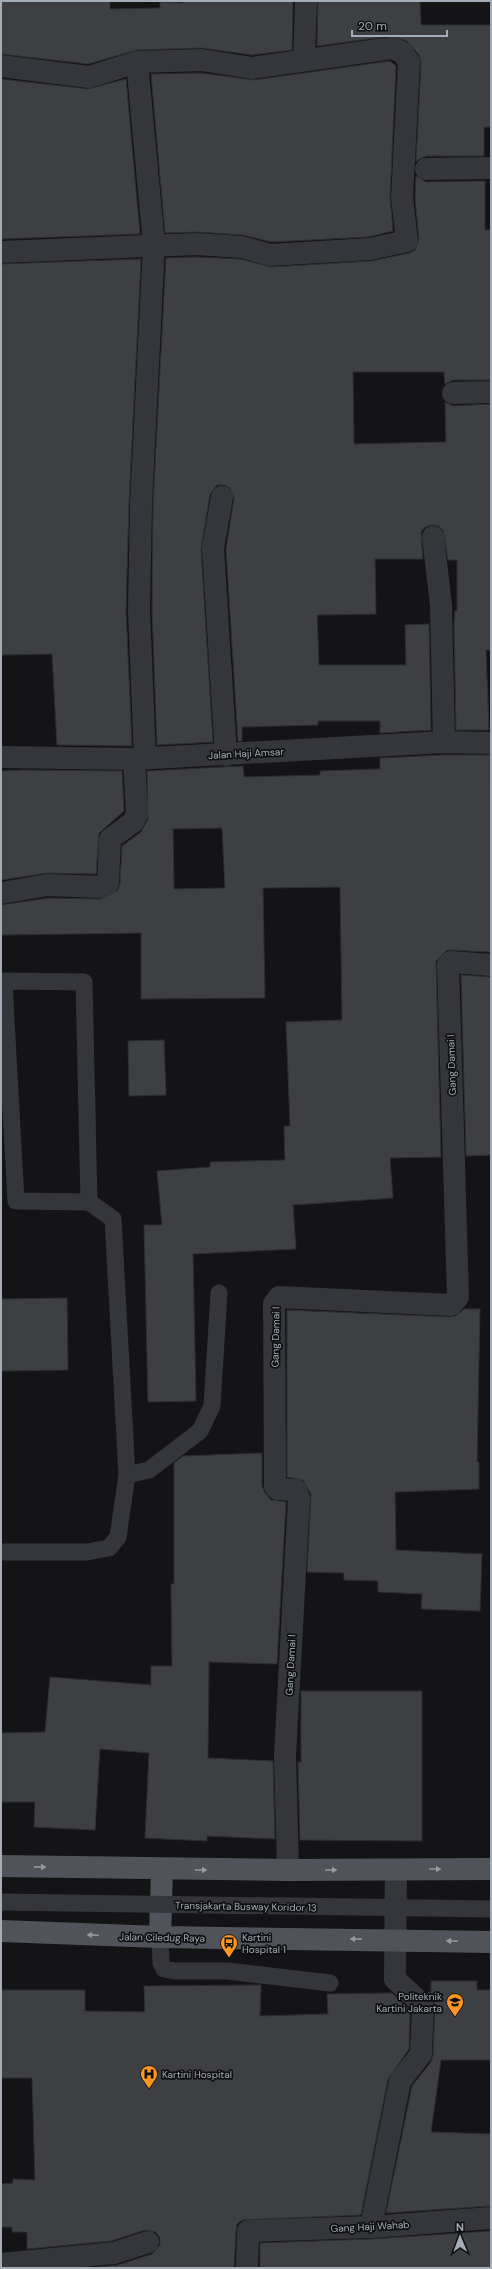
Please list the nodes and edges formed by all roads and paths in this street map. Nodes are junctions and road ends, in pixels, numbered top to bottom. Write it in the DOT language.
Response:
graph roads {
  1 [pos="306,1"];
  2 [pos="304,60"];
  3 [pos="137,62"];
  4 [pos="1,66"];
  5 [pos="491,168"];
  6 [pos="426,169"];
  7 [pos="154,245"];
  8 [pos="1,252"];
  9 [pos="491,392"];
  10 [pos="453,393"];
  11 [pos="222,497"];
  12 [pos="433,537"];
  13 [pos="444,742"];
  14 [pos="491,743"];
  15 [pos="226,755"];
  16 [pos="1,757"];
  17 [pos="140,759"];
  18 [pos="1,892"];
  19 [pos="491,965"];
  20 [pos="3,1001"];
  21 [pos="89,1202"];
  22 [pos="219,1293"];
  23 [pos="127,1475"];
  24 [pos="1,1552"];
  25 [pos="1,1866"];
  26 [pos="162,1869"];
  27 [pos="491,1869"];
  28 [pos="288,1870"];
  29 [pos="396,1870"];
  30 [pos="1,1902"];
  31 [pos="491,1909"];
  32 [pos="1,1931"];
  33 [pos="160,1937"];
  34 [pos="395,1940"];
  35 [pos="491,1942"];
  36 [pos="330,1983"];
  37 [pos="491,2218"];
  38 [pos="371,2227"];
  39 [pos="148,2242"];
  40 [pos="1,2264"];
  41 [pos="247,2268"];
  1 -- 2 [label="street"];
  2 -- 3 [label="street"];
  2 -- 7 [label="street"];
  3 -- 4 [label="street"];
  3 -- 7 [label="street"];
  5 -- 6 [label="street"];
  7 -- 8 [label="street"];
  7 -- 17 [label="street"];
  9 -- 10 [label="street"];
  11 -- 15 [label="street"];
  12 -- 13 [label="street"];
  13 -- 14 [label="street, Jalan Haji Amsar"];
  13 -- 15 [label="street, Jalan Haji Amsar"];
  15 -- 17 [label="street, Jalan Haji Amsar"];
  16 -- 17 [label="street, Jalan Haji Amsar"];
  17 -- 18 [label="street"];
  19 -- 28 [label="street, Gang Damai I"];
  20 -- 21 [label="lane"];
  20 -- 21 [label="lane"];
  21 -- 23 [label="lane"];
  22 -- 23 [label="lane"];
  23 -- 24 [label="lane"];
  25 -- 26 [label="main road, one-way"];
  26 -- 28 [label="main road, one-way"];
  26 -- 33 [label="main road"];
  29 -- 27 [label="main road, one-way"];
  28 -- 29 [label="main road, one-way"];
  29 -- 34 [label="street"];
  30 -- 31 [label="lane, Transjakarta Busway Koridor 13, bridge"];
  33 -- 32 [label="main road, Jalan Ciledug Raya, one-way"];
  34 -- 33 [label="main road, Jalan Ciledug Raya, one-way"];
  33 -- 36 [label="lane"];
  35 -- 34 [label="main road, Jalan Ciledug Raya, one-way"];
  34 -- 38 [label="street"];
  37 -- 38 [label="street, Gang Haji Wahab"];
  38 -- 41 [label="street, Gang Haji Wahab"];
  39 -- 40 [label="street"];
}
